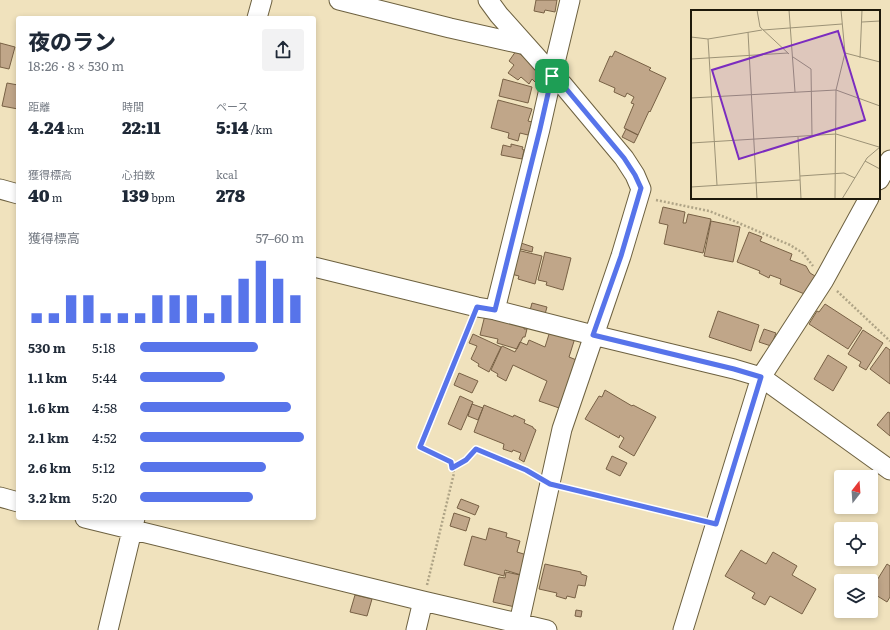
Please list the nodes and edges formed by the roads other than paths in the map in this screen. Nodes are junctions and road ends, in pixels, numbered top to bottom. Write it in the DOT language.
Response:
graph roads {
  1 [pos="262,0"];
  2 [pos="339,0"];
  3 [pos="488,0"];
  4 [pos="570,0"];
  5 [pos="258,16"];
  6 [pos="526,45"];
  7 [pos="552,73"];
  8 [pos="890,160"];
  9 [pos="880,178"];
  10 [pos="0,189"];
  11 [pos="16,193"];
  12 [pos="868,199"];
  13 [pos="316,267"];
  14 [pos="486,309"];
  15 [pos="593,335"];
  16 [pos="761,377"];
  17 [pos="890,470"];
  18 [pos="0,497"];
  19 [pos="16,501"];
  20 [pos="101,520"];
  21 [pos="134,524"];
  22 [pos="423,601"];
  23 [pos="519,623"];
  24 [pos="108,630"];
  25 [pos="416,630"];
  26 [pos="547,630"];
  27 [pos="683,630"];
  1 -- 5 [label="street"];
  2 -- 6 [label="street"];
  3 -- 6 [label="street"];
  4 -- 7 [label="street"];
  6 -- 7 [label="street"];
  7 -- 14 [label="street"];
  7 -- 15 [label="street"];
  8 -- 9 [label="street"];
  10 -- 11 [label="street"];
  12 -- 16 [label="street"];
  13 -- 14 [label="street"];
  14 -- 15 [label="street"];
  15 -- 16 [label="street"];
  15 -- 23 [label="street"];
  16 -- 17 [label="street"];
  16 -- 27 [label="street"];
  18 -- 19 [label="street"];
  20 -- 21 [label="street"];
  21 -- 22 [label="street"];
  21 -- 24 [label="street"];
  22 -- 23 [label="street"];
  22 -- 25 [label="street"];
  23 -- 26 [label="street"];
}
